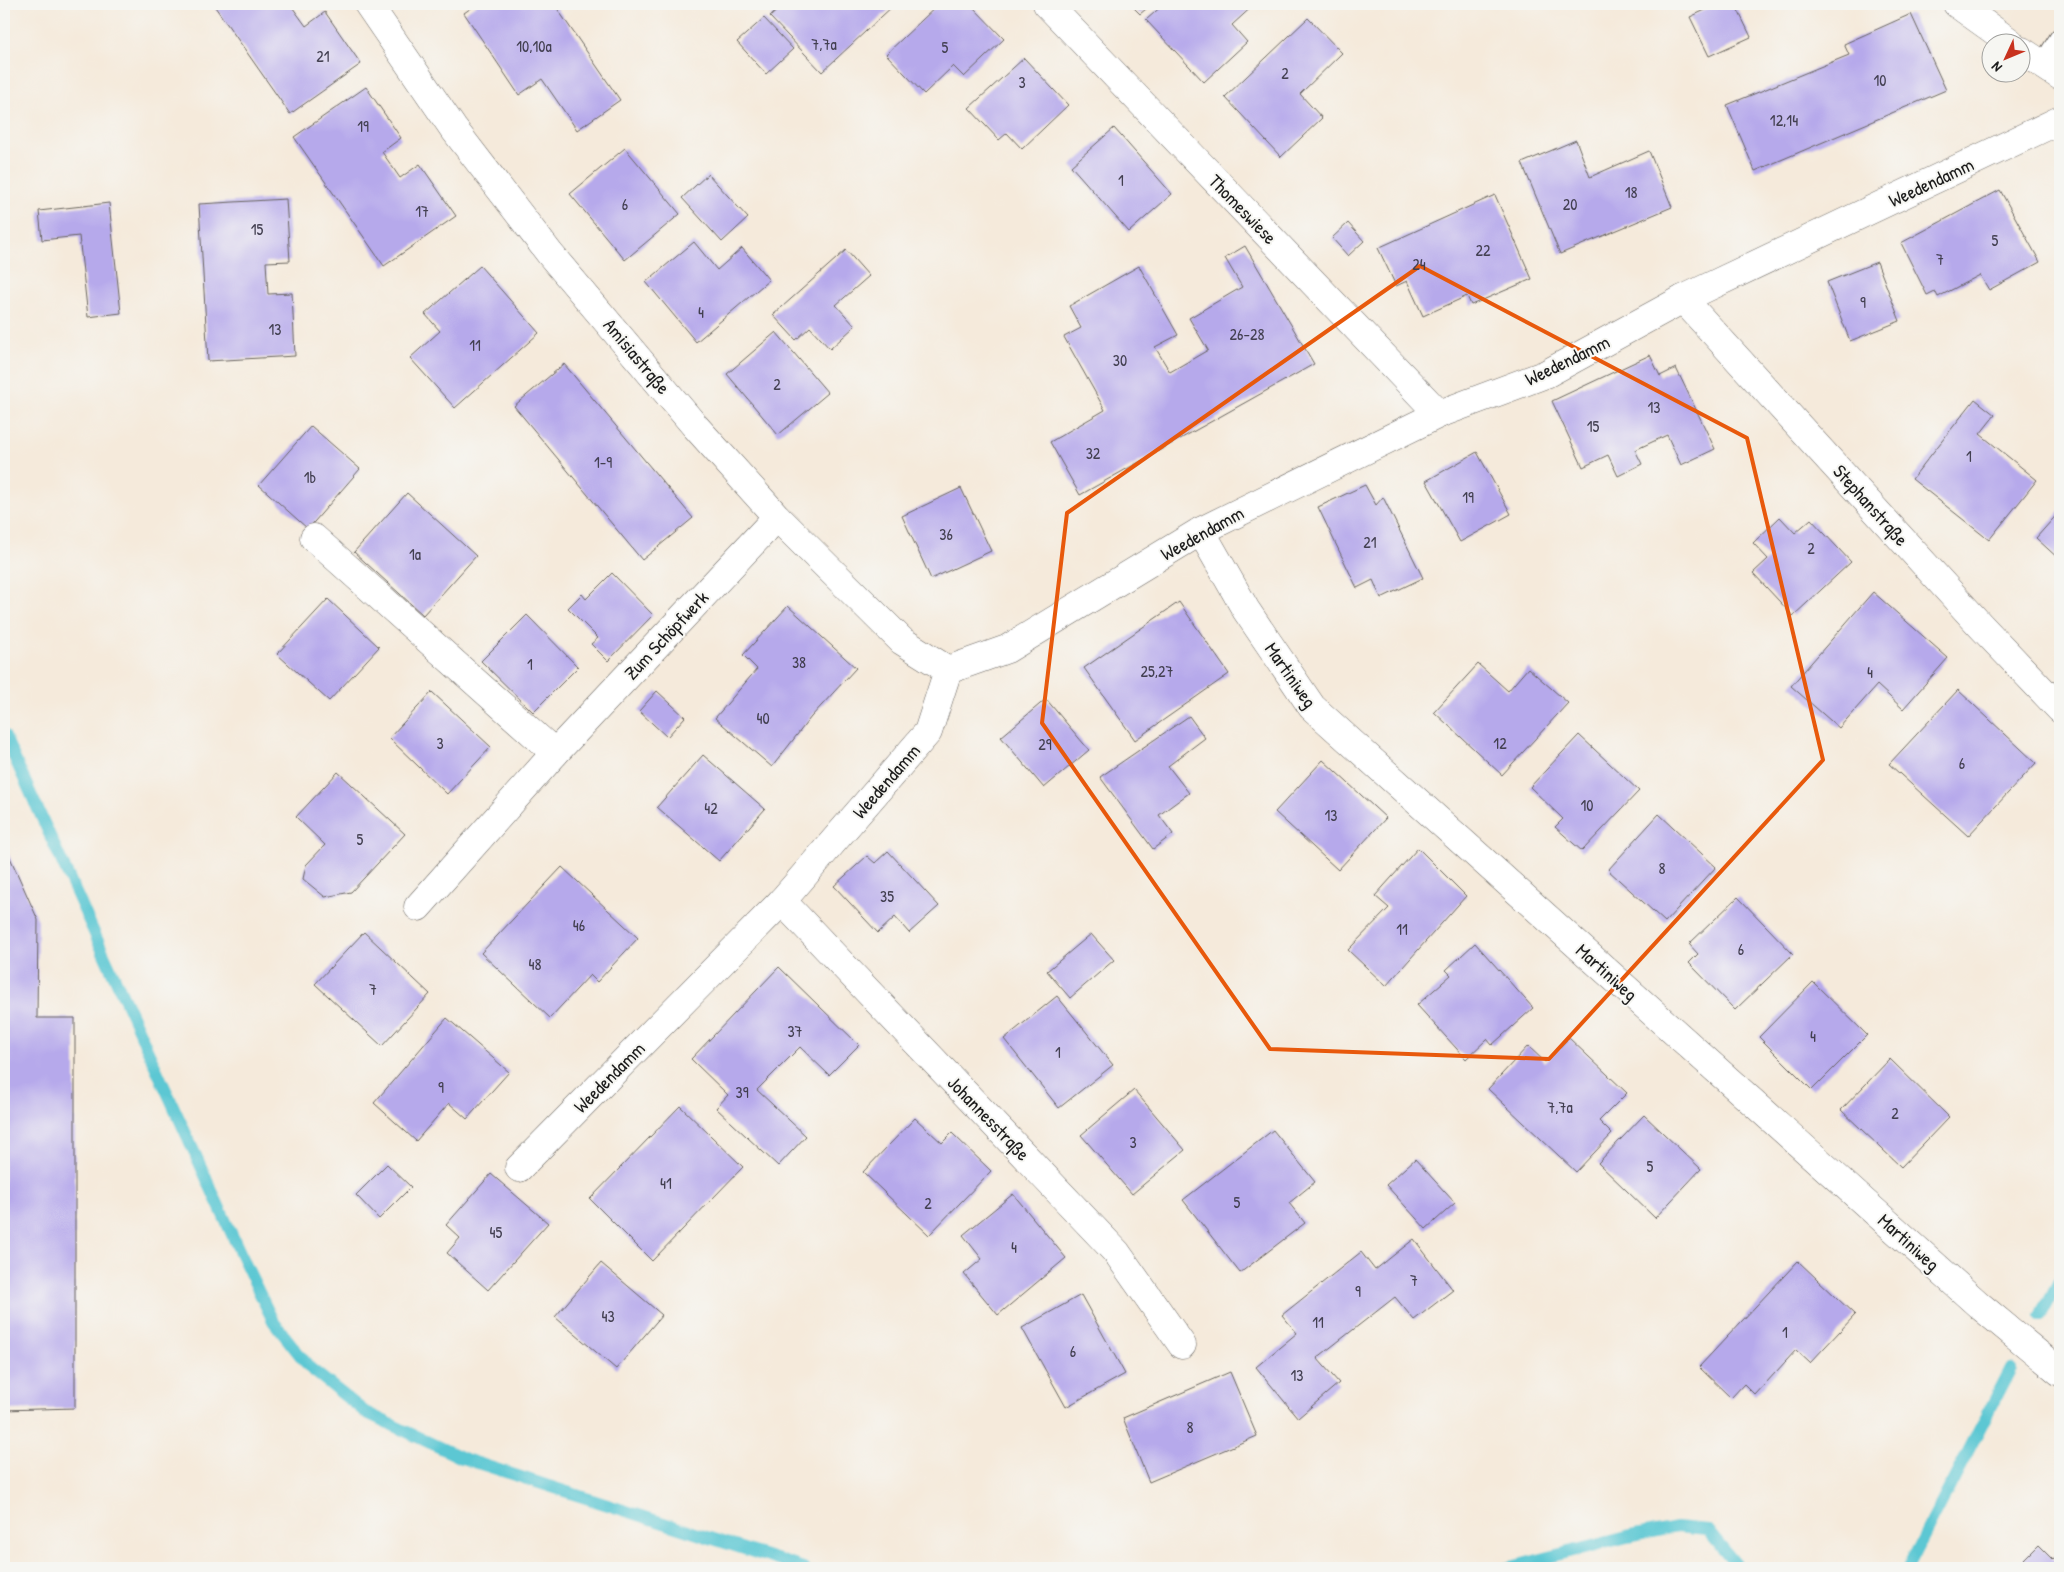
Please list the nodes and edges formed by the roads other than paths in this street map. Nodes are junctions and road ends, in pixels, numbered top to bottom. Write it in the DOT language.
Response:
graph roads {
  1 [pos="368,4"];
  2 [pos="1047,4"];
  3 [pos="1957,4"];
  4 [pos="1996,32"];
  5 [pos="2060,38"];
  6 [pos="2041,64"];
  7 [pos="2060,120"];
  8 [pos="1683,299"];
  9 [pos="1439,414"];
  10 [pos="776,517"];
  11 [pos="1201,531"];
  12 [pos="314,538"];
  13 [pos="948,670"];
  14 [pos="2060,709"];
  15 [pos="555,752"];
  16 [pos="782,901"];
  17 [pos="418,907"];
  18 [pos="518,1168"];
  19 [pos="1182,1345"];
  20 [pos="2054,1367"];
  1 -- 10 [label="street, Amisiastraße"];
  2 -- 9 [label="street, Thomeswiese"];
  3 -- 4 [label="street"];
  5 -- 6 [label="lane"];
  7 -- 8 [label="street, Weedendamm"];
  8 -- 9 [label="street, Weedendamm"];
  8 -- 14 [label="street, Stephanstraße"];
  9 -- 11 [label="street, Weedendamm"];
  10 -- 13 [label="street, Amisiastraße"];
  10 -- 15 [label="street, Zum Schöpfwerk"];
  11 -- 13 [label="street, Weedendamm"];
  11 -- 20 [label="street, Martiniweg"];
  12 -- 15 [label="street"];
  13 -- 16 [label="street, Weedendamm"];
  15 -- 17 [label="street, Zum Schöpfwerk"];
  16 -- 18 [label="street, Weedendamm"];
  16 -- 19 [label="street, Johannesstraße"];
}
